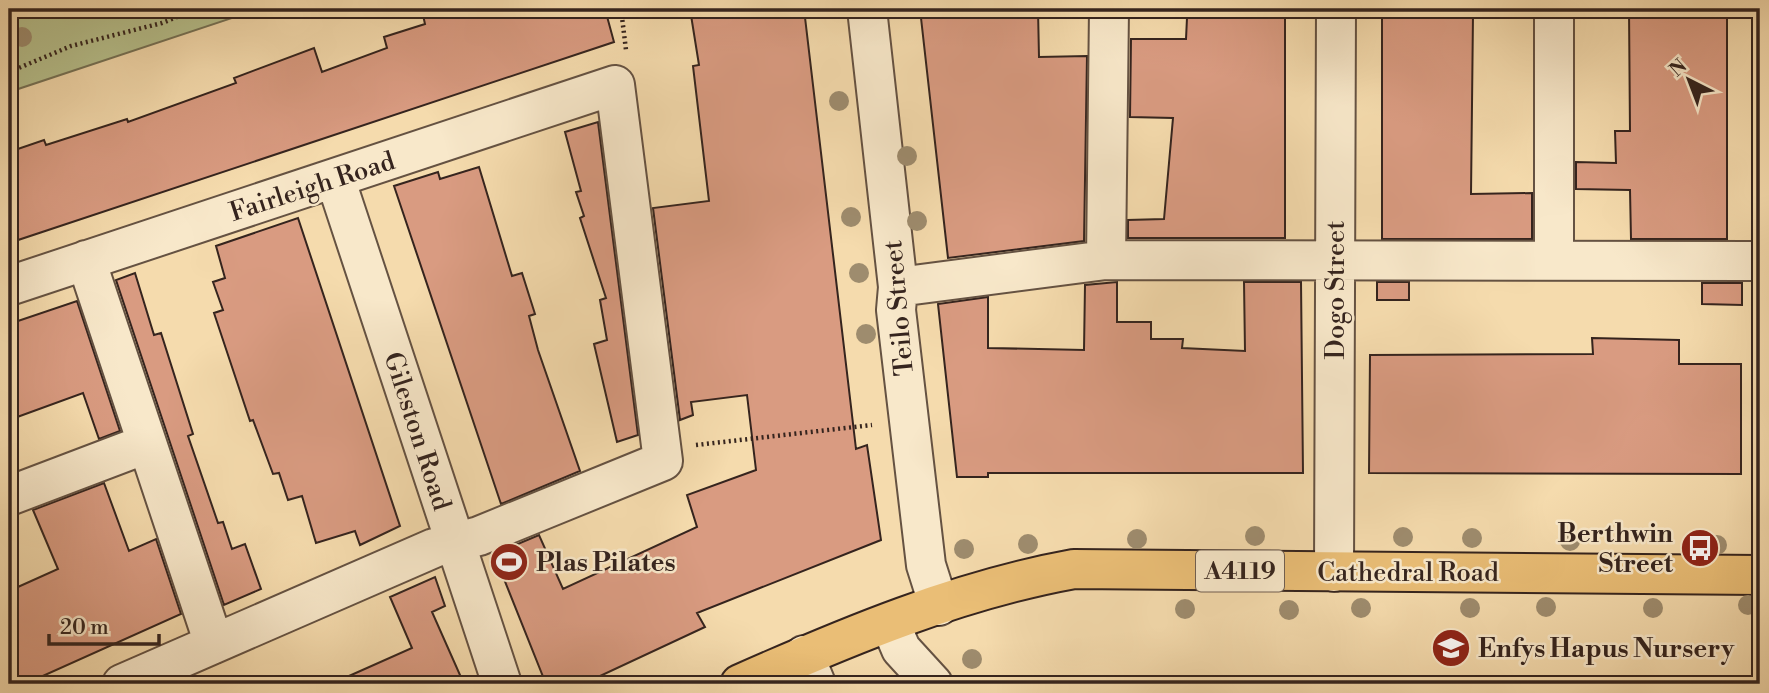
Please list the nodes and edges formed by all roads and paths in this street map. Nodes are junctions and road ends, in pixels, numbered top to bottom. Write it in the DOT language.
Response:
graph roads {
  1 [pos="197,9"];
  2 [pos="621,9"];
  3 [pos="867,9"];
  4 [pos="1109,9"];
  5 [pos="1336,9"];
  6 [pos="1554,9"];
  7 [pos="619,69"];
  8 [pos="9,72"];
  9 [pos="335,178"];
  10 [pos="1554,259"];
  11 [pos="86,260"];
  12 [pos="1106,260"];
  13 [pos="1335,261"];
  14 [pos="1760,261"];
  15 [pos="9,286"];
  16 [pos="898,287"];
  17 [pos="874,425"];
  18 [pos="146,444"];
  19 [pos="661,449"];
  20 [pos="9,496"];
  21 [pos="454,540"];
  22 [pos="1334,572"];
  23 [pos="1760,575"];
  24 [pos="940,606"];
  25 [pos="890,622"];
  26 [pos="214,644"];
  27 [pos="810,670"];
  28 [pos="122,684"];
  29 [pos="502,684"];
  30 [pos="740,684"];
  31 [pos="933,684"];
  1 -- 8 [label="path"];
  2 -- 7 [label="path"];
  3 -- 16 [label="street, Teilo Street"];
  4 -- 12 [label="street"];
  5 -- 13 [label="street, Dogo Street"];
  6 -- 10 [label="street"];
  7 -- 9 [label="street, Fairleigh Road"];
  7 -- 19 [label="street"];
  9 -- 11 [label="street, Fairleigh Road"];
  9 -- 21 [label="street, Gileston Road"];
  10 -- 13 [label="street"];
  10 -- 14 [label="street"];
  11 -- 15 [label="street, Fairleigh Road"];
  11 -- 18 [label="street"];
  12 -- 13 [label="street"];
  12 -- 16 [label="street"];
  13 -- 22 [label="street, Dogo Street"];
  16 -- 24 [label="street, Teilo Street"];
  17 -- 19 [label="path"];
  18 -- 20 [label="street"];
  18 -- 26 [label="street"];
  19 -- 21 [label="street"];
  21 -- 26 [label="street"];
  21 -- 29 [label="street, Gileston Road"];
  22 -- 23 [label="main road, Cathedral Road / A4119"];
  22 -- 24 [label="main road, Cathedral Road / A4119"];
  24 -- 25 [label="main road, Cathedral Road / A4119"];
  25 -- 27 [label="main road, Cathedral Road / A4119"];
  25 -- 31 [label="street"];
  26 -- 28 [label="street"];
  27 -- 30 [label="main road, Cathedral Road / A4119"];
}
